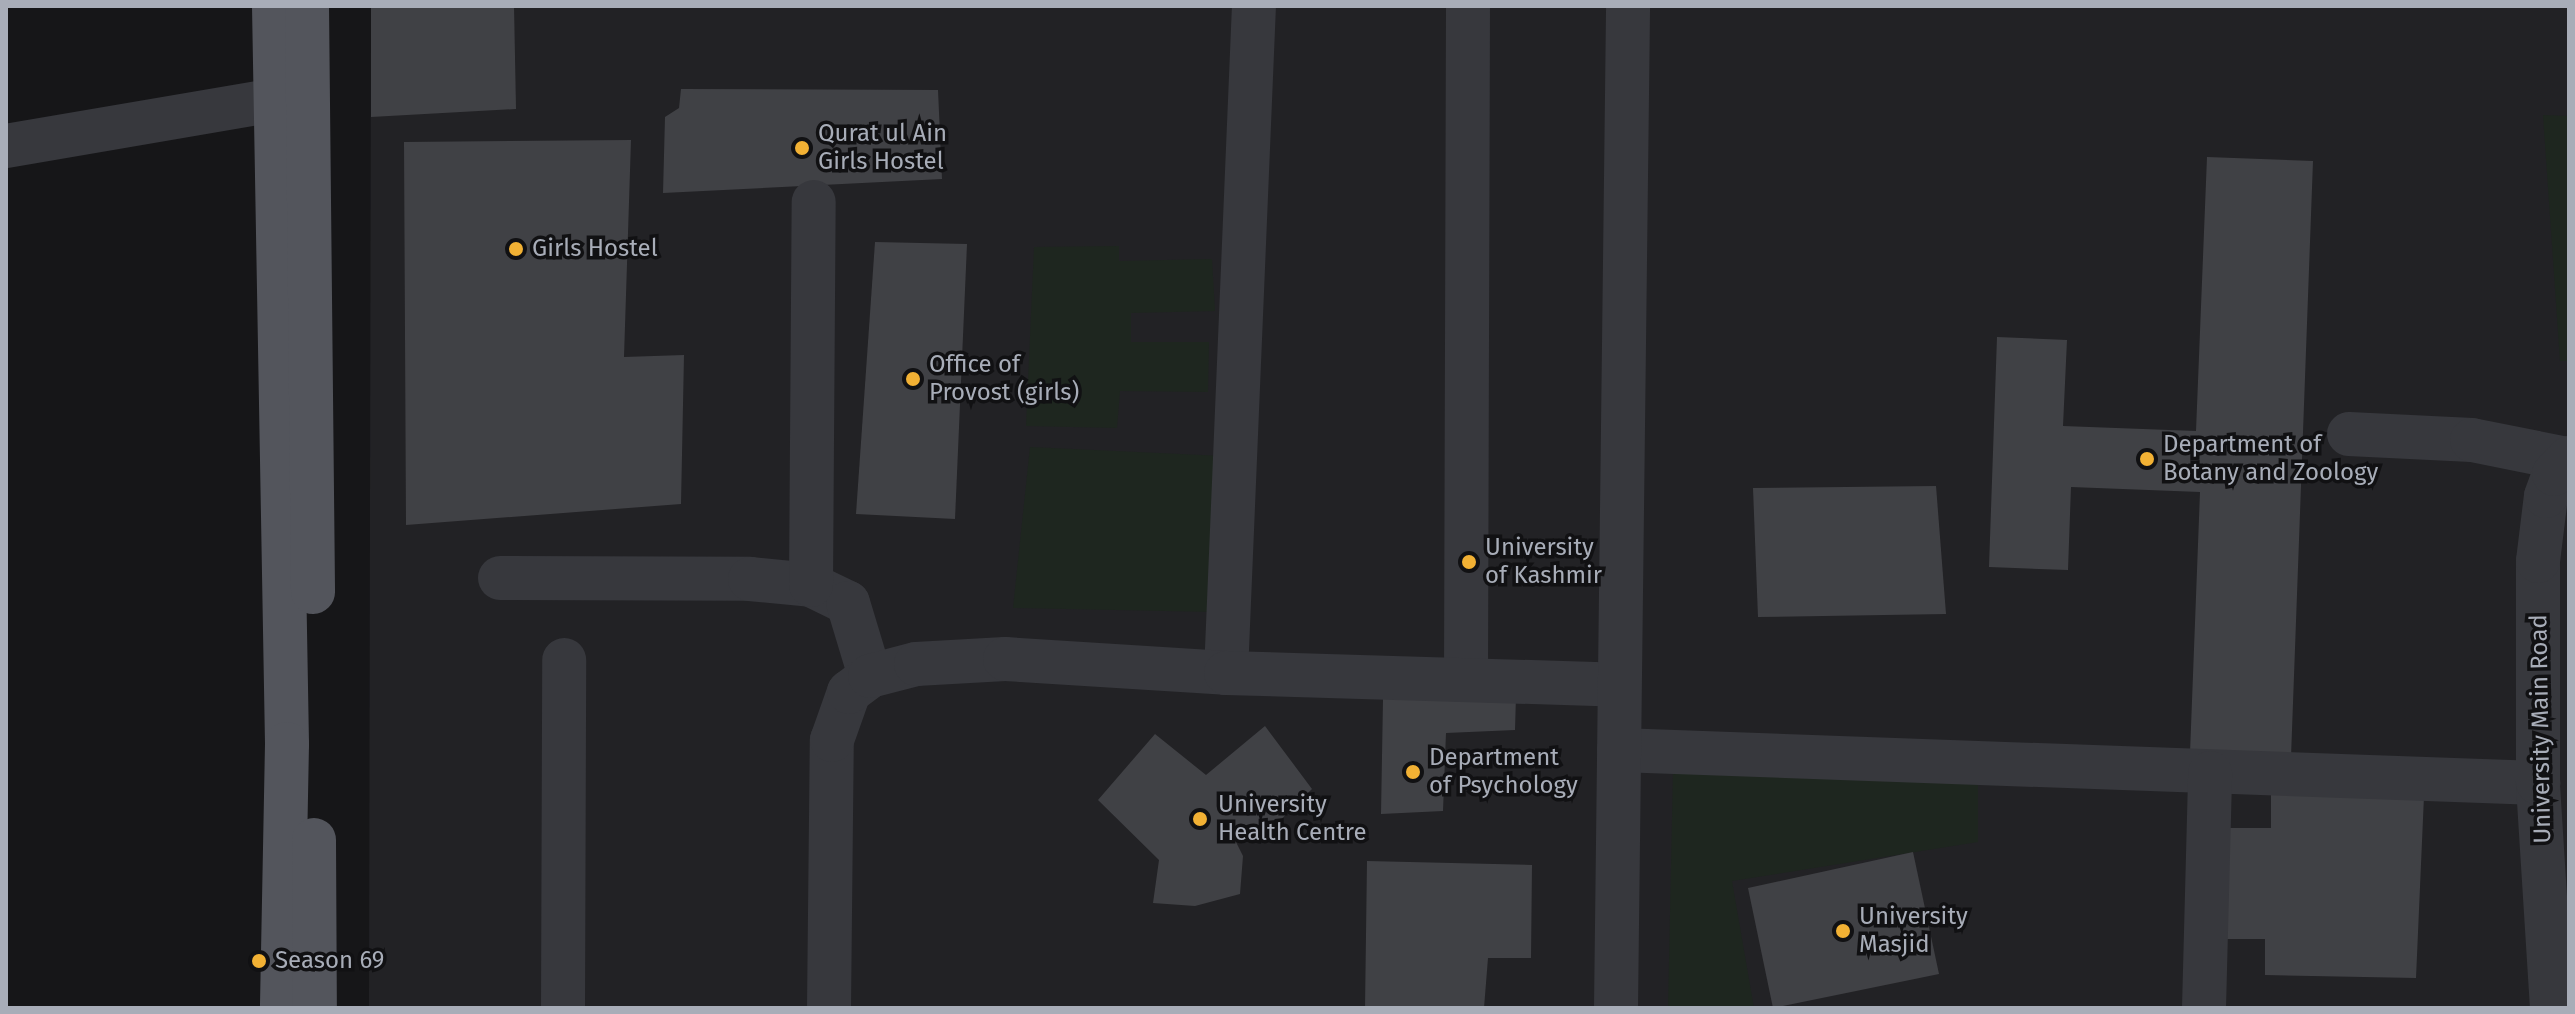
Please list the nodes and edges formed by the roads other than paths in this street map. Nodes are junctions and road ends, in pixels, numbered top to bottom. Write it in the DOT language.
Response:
graph roads {
  1 [pos="274,6"];
  2 [pos="307,6"];
  3 [pos="1254,6"];
  4 [pos="1468,6"];
  5 [pos="1628,6"];
  6 [pos="275,100"];
  7 [pos="6,146"];
  8 [pos="814,202"];
  9 [pos="2349,434"];
  10 [pos="2568,459"];
  11 [pos="500,578"];
  12 [pos="811,585"];
  13 [pos="564,660"];
  14 [pos="1226,673"];
  15 [pos="870,676"];
  16 [pos="1466,679"];
  17 [pos="1619,685"];
  18 [pos="1619,750"];
  19 [pos="2210,773"];
  20 [pos="2538,783"];
  21 [pos="282,1008"];
  22 [pos="315,1008"];
  23 [pos="563,1008"];
  24 [pos="829,1008"];
  25 [pos="1616,1008"];
  26 [pos="2204,1008"];
  27 [pos="2552,1008"];
  1 -- 6 [label="main road"];
  2 -- 22 [label="main road"];
  3 -- 14 [label="street"];
  4 -- 16 [label="street"];
  5 -- 17 [label="street"];
  6 -- 7 [label="street"];
  6 -- 21 [label="main road"];
  8 -- 12 [label="street"];
  9 -- 10 [label="street"];
  10 -- 20 [label="street, University Main Road"];
  11 -- 12 [label="street"];
  12 -- 15 [label="street"];
  13 -- 23 [label="street"];
  14 -- 15 [label="street"];
  14 -- 16 [label="street"];
  15 -- 24 [label="street"];
  16 -- 17 [label="street"];
  17 -- 18 [label="street"];
  18 -- 19 [label="street"];
  18 -- 25 [label="street"];
  19 -- 20 [label="street"];
  19 -- 26 [label="street"];
  20 -- 27 [label="street, University Main Road"];
}
